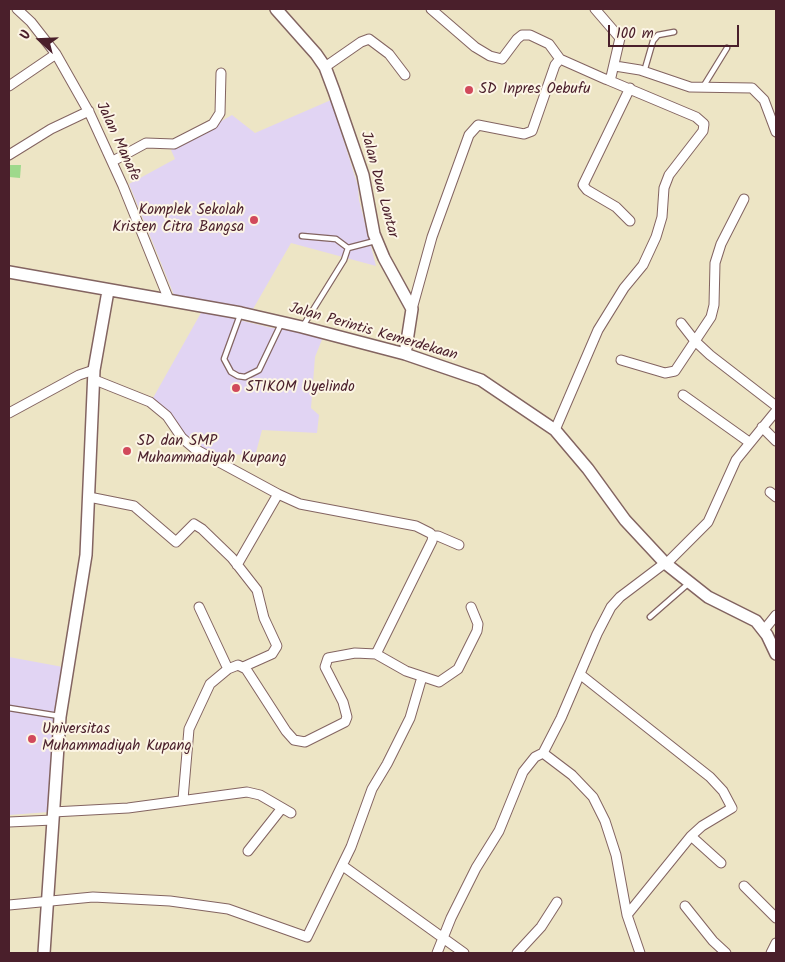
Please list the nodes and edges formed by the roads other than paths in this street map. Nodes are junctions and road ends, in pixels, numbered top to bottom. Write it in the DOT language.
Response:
graph roads {
  1 [pos="17,9"];
  2 [pos="276,9"];
  3 [pos="431,9"];
  4 [pos="595,9"];
  5 [pos="674,32"];
  6 [pos="727,48"];
  7 [pos="56,54"];
  8 [pos="560,59"];
  9 [pos="615,66"];
  10 [pos="325,67"];
  11 [pos="644,72"];
  12 [pos="221,73"];
  13 [pos="405,75"];
  14 [pos="608,80"];
  15 [pos="9,86"];
  16 [pos="630,88"];
  17 [pos="702,89"];
  18 [pos="89,111"];
  19 [pos="776,132"];
  20 [pos="9,155"];
  21 [pos="113,161"];
  22 [pos="744,200"];
  23 [pos="630,221"];
  24 [pos="302,236"];
  25 [pos="376,240"];
  26 [pos="348,248"];
  27 [pos="9,272"];
  28 [pos="108,291"];
  29 [pos="169,300"];
  30 [pos="412,309"];
  31 [pos="241,313"];
  32 [pos="281,322"];
  33 [pos="681,323"];
  34 [pos="302,327"];
  35 [pos="695,341"];
  36 [pos="405,354"];
  37 [pos="621,360"];
  38 [pos="95,375"];
  39 [pos="683,395"];
  40 [pos="776,406"];
  41 [pos="776,411"];
  42 [pos="9,413"];
  43 [pos="762,427"];
  44 [pos="555,430"];
  45 [pos="776,441"];
  46 [pos="749,442"];
  47 [pos="278,494"];
  48 [pos="89,497"];
  49 [pos="433,536"];
  50 [pos="459,545"];
  51 [pos="666,563"];
  52 [pos="237,565"];
  53 [pos="689,583"];
  54 [pos="471,607"];
  55 [pos="199,608"];
  56 [pos="776,615"];
  57 [pos="650,616"];
  58 [pos="764,630"];
  59 [pos="376,654"];
  60 [pos="776,654"];
  61 [pos="243,667"];
  62 [pos="228,669"];
  63 [pos="581,675"];
  64 [pos="422,677"];
  65 [pos="9,708"];
  66 [pos="60,717"];
  67 [pos="542,753"];
  68 [pos="183,799"];
  69 [pos="53,816"];
  70 [pos="9,822"];
  71 [pos="691,836"];
  72 [pos="248,851"];
  73 [pos="721,863"];
  74 [pos="342,866"];
  75 [pos="744,886"];
  76 [pos="49,901"];
  77 [pos="556,902"];
  78 [pos="9,905"];
  79 [pos="685,906"];
  80 [pos="627,914"];
  81 [pos="776,918"];
  82 [pos="443,938"];
  83 [pos="776,943"];
  84 [pos="44,953"];
  85 [pos="437,953"];
  86 [pos="464,953"];
  87 [pos="518,953"];
  88 [pos="640,953"];
  89 [pos="726,953"];
  90 [pos="771,953"];
  1 -- 7 [label="street, Jalan Manafe"];
  2 -- 10 [label="street, Jalan Dua Lontar"];
  3 -- 8 [label="street"];
  4 -- 9 [label="street"];
  5 -- 11 [label="lane"];
  6 -- 17 [label="lane"];
  7 -- 15 [label="street"];
  7 -- 18 [label="street, Jalan Manafe"];
  8 -- 14 [label="street"];
  8 -- 30 [label="street"];
  9 -- 11 [label="street"];
  9 -- 14 [label="street"];
  10 -- 13 [label="street"];
  10 -- 25 [label="street, Jalan Dua Lontar"];
  11 -- 17 [label="street"];
  12 -- 21 [label="street"];
  14 -- 16 [label="street"];
  16 -- 23 [label="street"];
  16 -- 44 [label="street"];
  17 -- 19 [label="street"];
  18 -- 20 [label="street"];
  18 -- 21 [label="street, Jalan Manafe"];
  21 -- 29 [label="street, Jalan Manafe"];
  22 -- 35 [label="street"];
  24 -- 26 [label="lane"];
  25 -- 26 [label="lane"];
  25 -- 30 [label="street, Jalan Dua Lontar"];
  26 -- 34 [label="lane"];
  27 -- 28 [label="street, Jalan Perintis Kemerdekaan"];
  28 -- 29 [label="street, Jalan Perintis Kemerdekaan"];
  28 -- 38 [label="street"];
  29 -- 31 [label="street, Jalan Perintis Kemerdekaan"];
  30 -- 36 [label="street"];
  31 -- 32 [label="street, Jalan Perintis Kemerdekaan"];
  31 -- 32 [label="lane"];
  32 -- 34 [label="street, Jalan Perintis Kemerdekaan"];
  33 -- 35 [label="street"];
  34 -- 36 [label="street, Jalan Perintis Kemerdekaan"];
  35 -- 37 [label="street"];
  35 -- 40 [label="street"];
  36 -- 44 [label="street, Jalan Perintis Kemerdekaan"];
  38 -- 42 [label="street"];
  38 -- 47 [label="street"];
  38 -- 48 [label="street"];
  39 -- 46 [label="street"];
  41 -- 43 [label="street"];
  43 -- 45 [label="street"];
  43 -- 46 [label="street"];
  44 -- 51 [label="street, Jalan Perintis Kemerdekaan"];
  46 -- 51 [label="street"];
  47 -- 49 [label="street"];
  47 -- 52 [label="street"];
  48 -- 52 [label="street"];
  48 -- 66 [label="street"];
  49 -- 50 [label="street"];
  49 -- 59 [label="street"];
  51 -- 53 [label="street, Jalan Perintis Kemerdekaan"];
  51 -- 63 [label="street"];
  52 -- 61 [label="street"];
  53 -- 57 [label="lane"];
  53 -- 58 [label="street, Jalan Perintis Kemerdekaan"];
  54 -- 64 [label="street"];
  55 -- 62 [label="street"];
  56 -- 58 [label="street"];
  58 -- 60 [label="street, Jalan Perintis Kemerdekaan"];
  59 -- 61 [label="street"];
  59 -- 64 [label="street"];
  61 -- 62 [label="street"];
  62 -- 68 [label="street"];
  63 -- 67 [label="street"];
  63 -- 71 [label="street"];
  64 -- 74 [label="street"];
  65 -- 66 [label="lane"];
  66 -- 69 [label="street"];
  67 -- 80 [label="street"];
  67 -- 82 [label="street"];
  68 -- 69 [label="street"];
  68 -- 72 [label="street"];
  69 -- 70 [label="street"];
  69 -- 76 [label="street"];
  71 -- 73 [label="street"];
  71 -- 80 [label="street"];
  74 -- 76 [label="street"];
  74 -- 82 [label="street"];
  75 -- 81 [label="street"];
  76 -- 78 [label="street"];
  76 -- 84 [label="street"];
  77 -- 87 [label="street"];
  79 -- 89 [label="street"];
  80 -- 88 [label="street"];
  82 -- 85 [label="street"];
  82 -- 86 [label="street"];
  83 -- 90 [label="street"];
}
